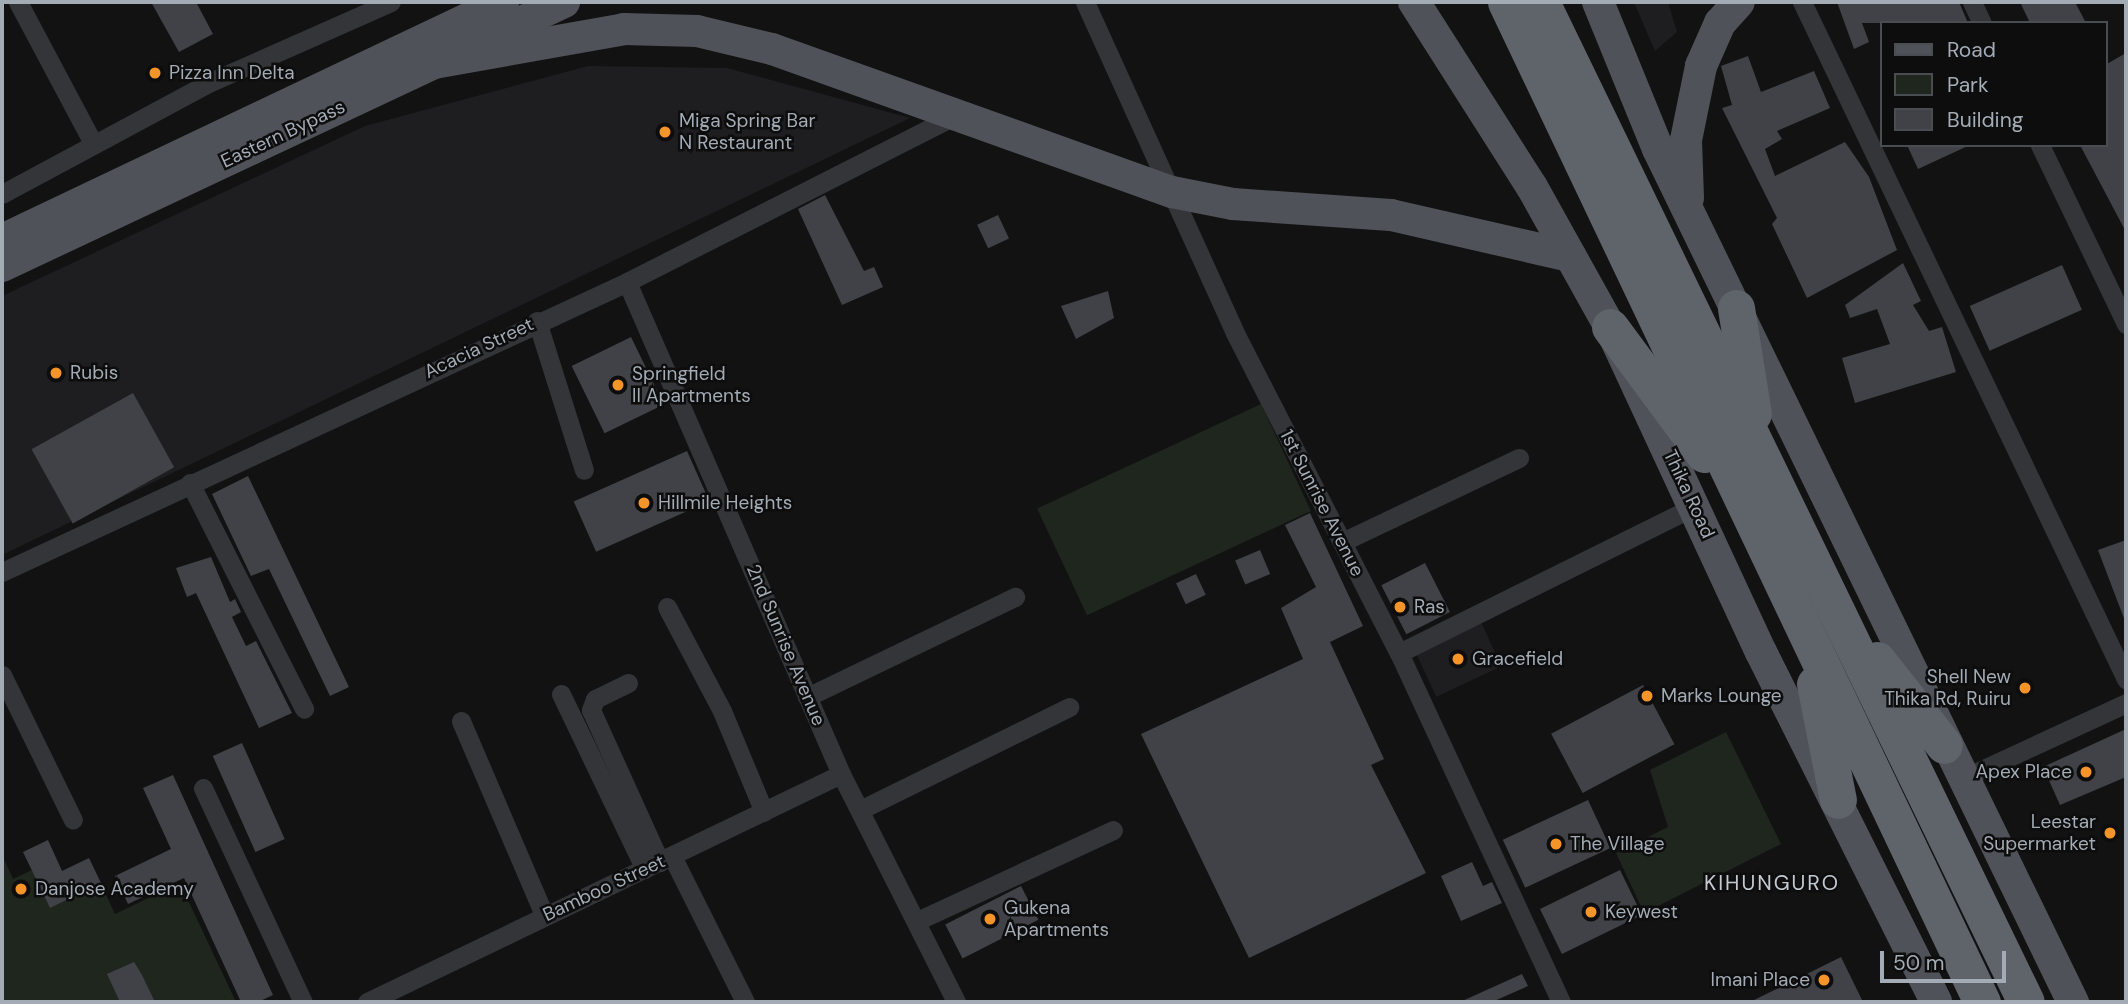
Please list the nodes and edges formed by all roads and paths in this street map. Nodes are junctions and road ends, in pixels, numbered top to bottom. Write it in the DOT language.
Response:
graph roads {
  1 [pos="18,2"];
  2 [pos="391,2"];
  3 [pos="564,2"];
  4 [pos="1085,2"];
  5 [pos="1414,2"];
  6 [pos="1506,2"];
  7 [pos="1541,2"];
  8 [pos="1598,2"];
  9 [pos="1739,2"];
  10 [pos="1802,2"];
  11 [pos="1972,2"];
  12 [pos="493,5"];
  13 [pos="1981,21"];
  14 [pos="435,63"];
  15 [pos="952,117"];
  16 [pos="92,141"];
  17 [pos="2041,147"];
  18 [pos="1172,192"];
  19 [pos="2,194"];
  20 [pos="1689,210"];
  21 [pos="2,240"];
  22 [pos="1570,256"];
  23 [pos="2,266"];
  24 [pos="627,282"];
  25 [pos="1735,308"];
  26 [pos="537,321"];
  27 [pos="2126,324"];
  28 [pos="1609,327"];
  29 [pos="1690,353"];
  30 [pos="1758,443"];
  31 [pos="1519,458"];
  32 [pos="584,471"];
  33 [pos="190,482"];
  34 [pos="1742,501"];
  35 [pos="1695,506"];
  36 [pos="1342,542"];
  37 [pos="2,572"];
  38 [pos="1015,597"];
  39 [pos="667,607"];
  40 [pos="1842,615"];
  41 [pos="1805,631"];
  42 [pos="1399,653"];
  43 [pos="2,675"];
  44 [pos="2126,679"];
  45 [pos="628,683"];
  46 [pos="561,694"];
  47 [pos="807,697"];
  48 [pos="2126,703"];
  49 [pos="1069,707"];
  50 [pos="304,709"];
  51 [pos="461,721"];
  52 [pos="1944,745"];
  53 [pos="841,774"];
  54 [pos="1964,778"];
  55 [pos="203,788"];
  56 [pos="1838,800"];
  57 [pos="862,809"];
  58 [pos="764,812"];
  59 [pos="72,820"];
  60 [pos="1113,830"];
  61 [pos="659,863"];
  62 [pos="544,915"];
  63 [pos="917,921"];
  64 [pos="303,1002"];
  65 [pos="367,1002"];
  66 [pos="745,1002"];
  67 [pos="956,1002"];
  68 [pos="1561,1002"];
  69 [pos="1936,1002"];
  70 [pos="1982,1002"];
  71 [pos="2026,1002"];
  72 [pos="2073,1002"];
  1 -- 16 [label="street"];
  2 -- 16 [label="street"];
  3 -- 14 [label="main road, Eastern Bypass"];
  4 -- 18 [label="street, 1st Sunrise Avenue"];
  5 -- 22 [label="main road, Thika Road"];
  6 -- 29 [label="highway"];
  7 -- 29 [label="highway"];
  8 -- 20 [label="main road"];
  9 -- 20 [label="main road"];
  10 -- 44 [label="street"];
  11 -- 13 [label="street"];
  12 -- 21 [label="main road, Eastern Bypass"];
  14 -- 15 [label="main road"];
  14 -- 23 [label="main road, Eastern Bypass"];
  15 -- 18 [label="main road"];
  15 -- 24 [label="street, Acacia Street"];
  16 -- 19 [label="street"];
  17 -- 27 [label="street"];
  18 -- 22 [label="main road"];
  18 -- 36 [label="street, 1st Sunrise Avenue"];
  20 -- 25 [label="main road"];
  22 -- 28 [label="main road, Thika Road"];
  24 -- 26 [label="street, Acacia Street"];
  24 -- 47 [label="street, 2nd Sunrise Avenue"];
  25 -- 30 [label="highway"];
  25 -- 52 [label="main road"];
  26 -- 32 [label="street"];
  26 -- 33 [label="street, Acacia Street"];
  28 -- 34 [label="highway"];
  28 -- 35 [label="main road, Thika Road"];
  29 -- 30 [label="highway"];
  29 -- 34 [label="highway"];
  30 -- 40 [label="highway"];
  31 -- 36 [label="street"];
  33 -- 37 [label="street, Acacia Street"];
  33 -- 50 [label="street"];
  34 -- 41 [label="highway"];
  35 -- 42 [label="street"];
  35 -- 56 [label="main road, Thika Road"];
  36 -- 42 [label="street, 1st Sunrise Avenue"];
  38 -- 47 [label="street"];
  39 -- 58 [label="street"];
  40 -- 52 [label="highway"];
  40 -- 71 [label="highway"];
  41 -- 56 [label="highway"];
  41 -- 70 [label="highway"];
  42 -- 68 [label="street, 1st Sunrise Avenue"];
  43 -- 59 [label="street"];
  45 -- 61 [label="street"];
  46 -- 61 [label="street"];
  47 -- 53 [label="street, 2nd Sunrise Avenue"];
  48 -- 54 [label="street"];
  49 -- 57 [label="street"];
  51 -- 62 [label="street"];
  52 -- 54 [label="main road"];
  53 -- 57 [label="street, 2nd Sunrise Avenue"];
  53 -- 58 [label="street, Bamboo Street"];
  54 -- 72 [label="main road"];
  55 -- 64 [label="street"];
  56 -- 69 [label="main road, Thika Road"];
  57 -- 63 [label="street, 2nd Sunrise Avenue"];
  58 -- 61 [label="street, Bamboo Street"];
  60 -- 63 [label="street"];
  61 -- 62 [label="street, Bamboo Street"];
  61 -- 66 [label="street"];
  62 -- 65 [label="street, Bamboo Street"];
  63 -- 67 [label="street, 2nd Sunrise Avenue"];
}
